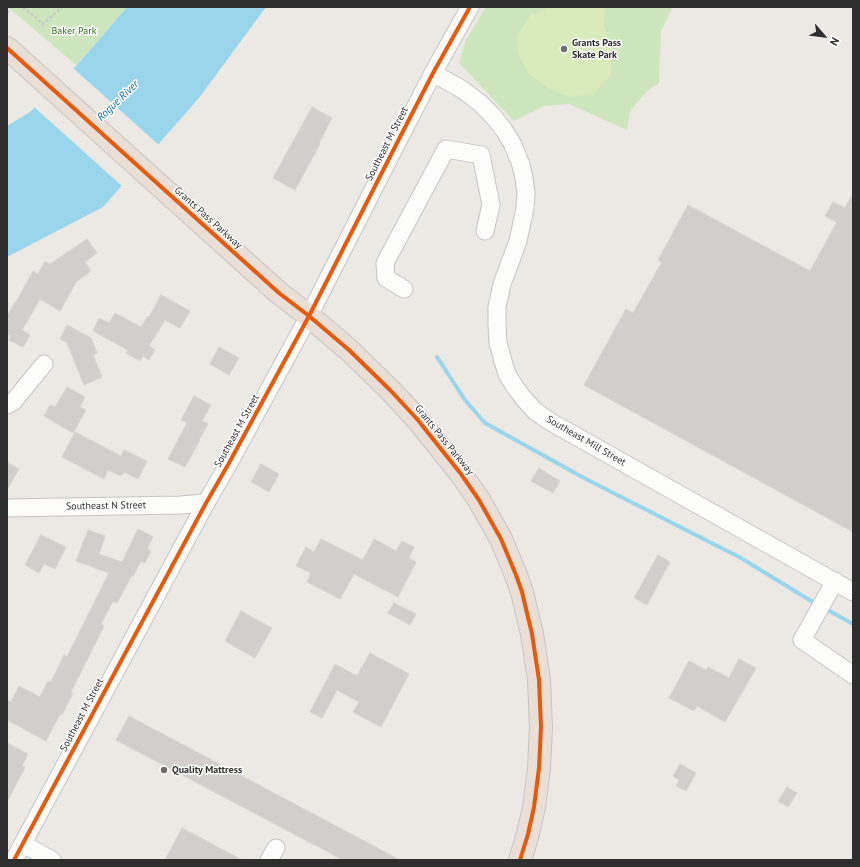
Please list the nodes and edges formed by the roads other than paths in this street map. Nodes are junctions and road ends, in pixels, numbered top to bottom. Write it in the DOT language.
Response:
graph roads {
  1 [pos="470,7"];
  2 [pos="7,48"];
  3 [pos="433,73"];
  4 [pos="485,231"];
  5 [pos="404,289"];
  6 [pos="309,316"];
  7 [pos="44,364"];
  8 [pos="7,405"];
  9 [pos="206,503"];
  10 [pos="7,508"];
  11 [pos="834,581"];
  12 [pos="853,592"];
  13 [pos="853,674"];
  14 [pos="23,844"];
  15 [pos="14,860"];
  16 [pos="52,860"];
  17 [pos="520,860"];
  1 -- 3 [label="street, Southeast M Street"];
  2 -- 6 [label="highway, Grants Pass Parkway"];
  3 -- 6 [label="street, Southeast M Street"];
  3 -- 11 [label="street, Southeast Mill Street"];
  4 -- 5 [label="street"];
  6 -- 9 [label="street, Southeast M Street"];
  6 -- 17 [label="highway, Grants Pass Parkway"];
  7 -- 8 [label="street"];
  9 -- 10 [label="street, Southeast N Street"];
  9 -- 14 [label="street, Southeast M Street"];
  11 -- 12 [label="street, Southeast Mill Street"];
  11 -- 13 [label="street"];
  14 -- 15 [label="street, Southeast M Street"];
  14 -- 16 [label="street"];
}
